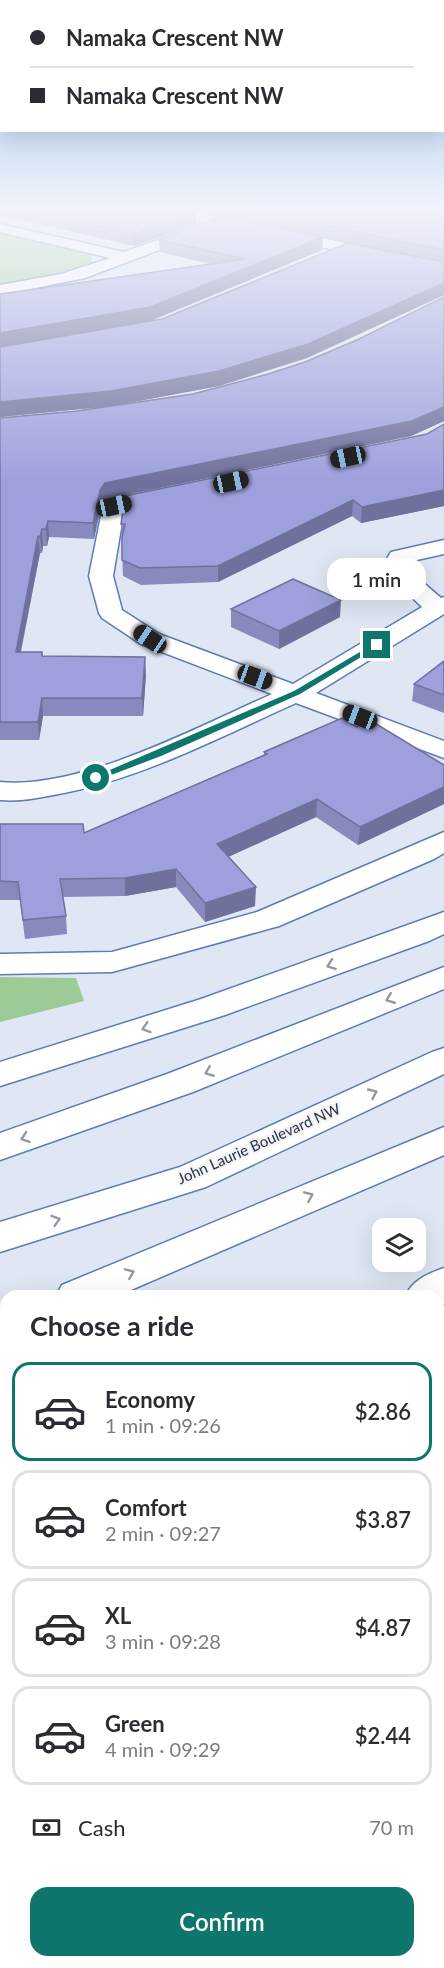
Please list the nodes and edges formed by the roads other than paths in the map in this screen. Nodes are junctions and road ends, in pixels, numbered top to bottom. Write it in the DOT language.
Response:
graph roads {
  1 [pos="184,491"];
  2 [pos="444,547"];
  3 [pos="441,606"];
  4 [pos="297,693"];
  5 [pos="444,750"];
  6 [pos="0,791"];
  7 [pos="444,841"];
  8 [pos="444,922"];
  9 [pos="0,964"];
  10 [pos="444,977"];
  11 [pos="444,1060"];
  12 [pos="0,1074"];
  13 [pos="444,1140"];
  14 [pos="0,1147"];
  15 [pos="0,1238"];
  16 [pos="90,1290"];
  1 -- 4 [label="street"];
  2 -- 3 [label="street"];
  3 -- 4 [label="street"];
  4 -- 5 [label="street"];
  4 -- 6 [label="street"];
  7 -- 9 [label="street"];
  8 -- 12 [label="street, one-way"];
  10 -- 14 [label="street, one-way"];
  15 -- 11 [label="street, John Laurie Boulevard NW, one-way"];
  16 -- 13 [label="street, one-way"];
}
